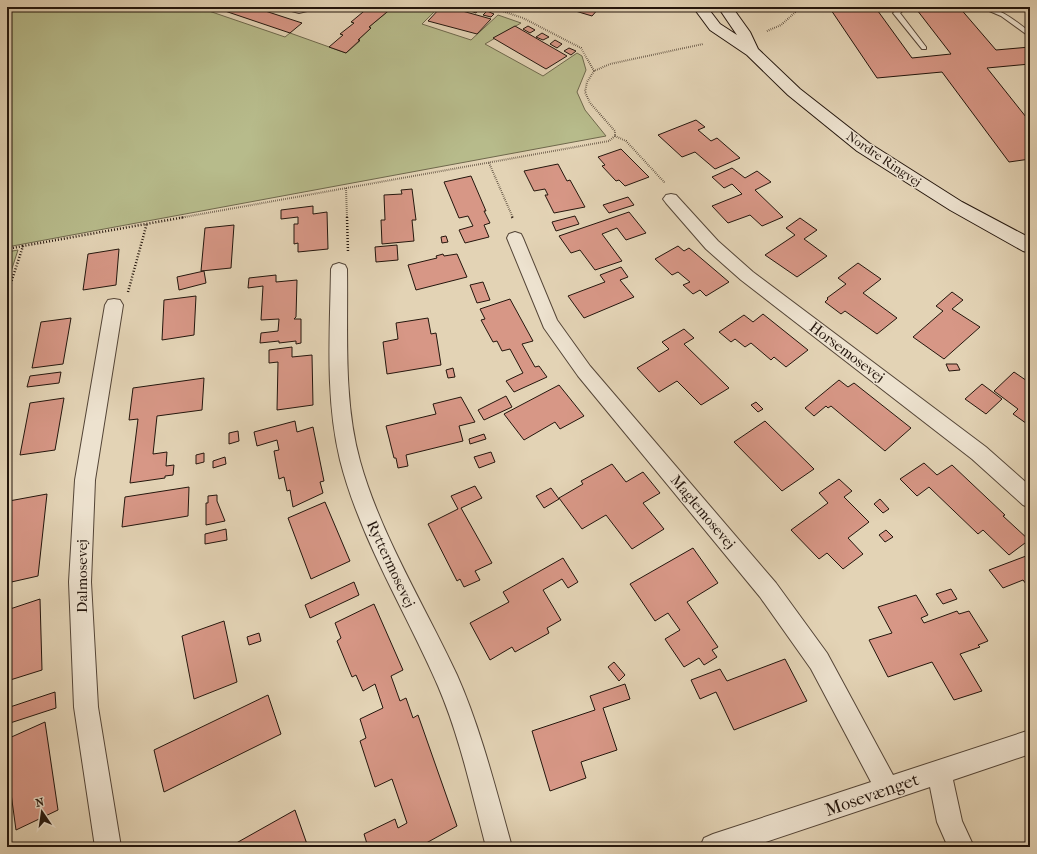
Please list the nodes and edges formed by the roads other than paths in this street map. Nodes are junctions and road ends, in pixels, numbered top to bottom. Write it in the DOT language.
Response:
graph roads {
  1 [pos="292,7"];
  2 [pos="307,7"];
  3 [pos="700,7"];
  4 [pos="725,7"];
  5 [pos="905,7"];
  6 [pos="983,7"];
  7 [pos="1030,36"];
  8 [pos="924,48"];
  9 [pos="752,52"];
  10 [pos="671,199"];
  11 [pos="515,238"];
  12 [pos="1030,246"];
  13 [pos="339,269"];
  14 [pos="114,305"];
  15 [pos="1030,499"];
  16 [pos="1030,742"];
  17 [pos="939,772"];
  18 [pos="888,790"];
  19 [pos="108,847"];
  20 [pos="499,847"];
  21 [pos="713,847"];
  22 [pos="961,847"];
  1 -- 2 [label="street"];
  3 -- 9 [label="street, Nordre Ringvej"];
  4 -- 9 [label="street, Nordre Ringvej"];
  5 -- 8 [label="lane"];
  6 -- 7 [label="lane"];
  9 -- 12 [label="street, Nordre Ringvej"];
  10 -- 15 [label="street, Horsemosevej"];
  11 -- 18 [label="street, Maglemosevej"];
  13 -- 20 [label="street, Ryttermosevej"];
  14 -- 19 [label="street, Dalmosevej"];
  16 -- 17 [label="street, Mosevænget"];
  17 -- 18 [label="street, Mosevænget"];
  17 -- 22 [label="street"];
  18 -- 21 [label="street, Mosevænget"];
}
